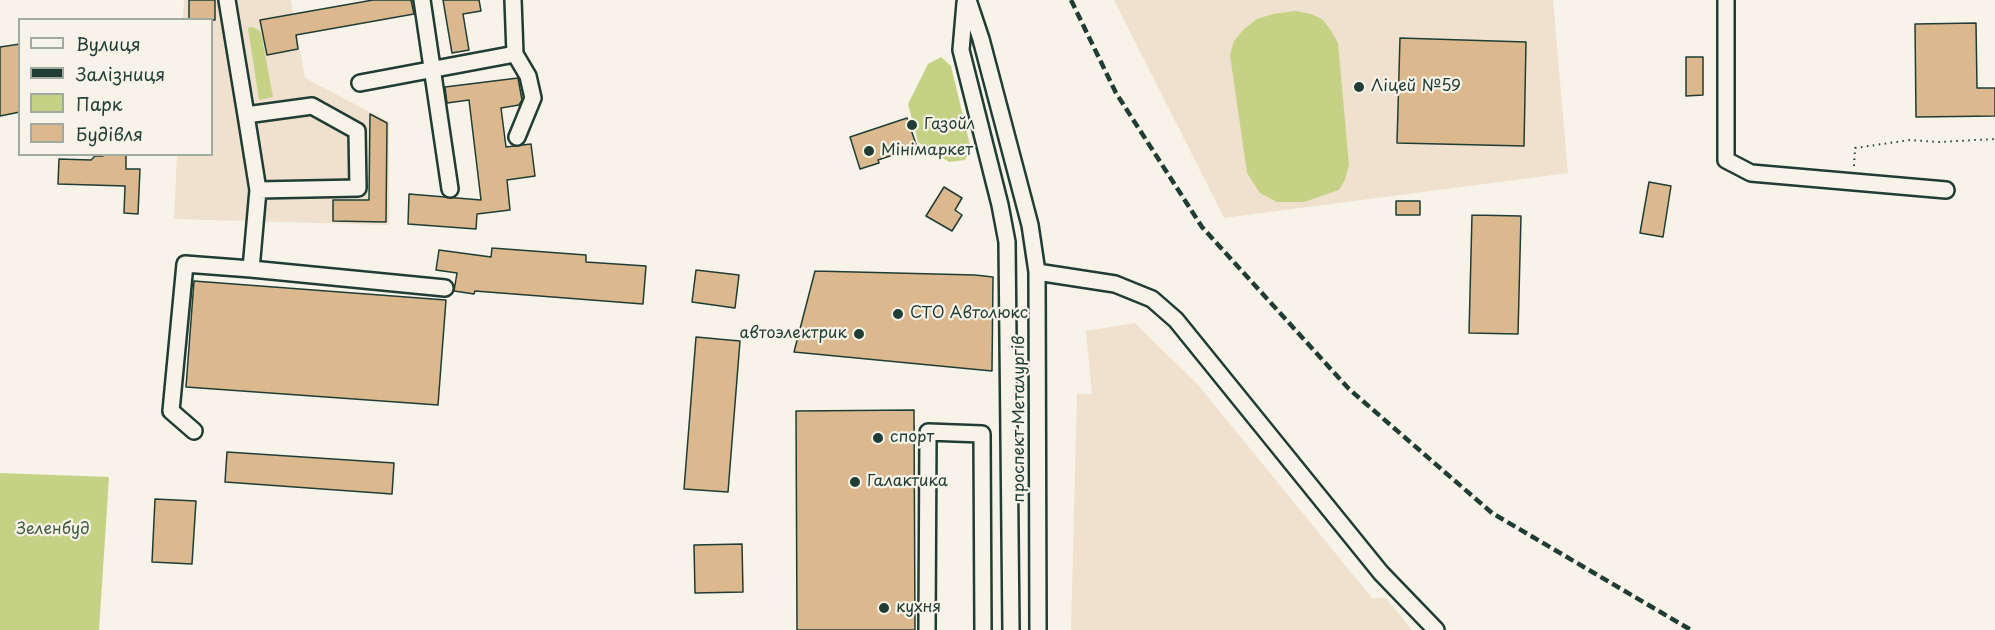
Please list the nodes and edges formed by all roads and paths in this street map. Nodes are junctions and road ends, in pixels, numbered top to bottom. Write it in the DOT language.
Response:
graph roads {
  1 [pos="227,0"];
  2 [pos="422,0"];
  3 [pos="513,0"];
  4 [pos="967,0"];
  5 [pos="1726,0"];
  6 [pos="515,54"];
  7 [pos="432,70"];
  8 [pos="360,82"];
  9 [pos="246,115"];
  10 [pos="517,136"];
  11 [pos="1995,139"];
  12 [pos="1852,183"];
  13 [pos="450,189"];
  14 [pos="258,190"];
  15 [pos="1946,190"];
  16 [pos="251,269"];
  17 [pos="1037,272"];
  18 [pos="445,288"];
  19 [pos="194,432"];
  20 [pos="1038,493"];
  21 [pos="1010,495"];
  22 [pos="927,630"];
  23 [pos="983,630"];
  24 [pos="1011,630"];
  25 [pos="1038,630"];
  26 [pos="1436,630"];
  1 -- 9 [label="street"];
  2 -- 7 [label="street"];
  3 -- 6 [label="street"];
  4 -- 17 [label="street, проспект Металургів"];
  4 -- 21 [label="street, проспект Металургів"];
  5 -- 12 [label="street"];
  6 -- 7 [label="street"];
  6 -- 10 [label="street"];
  7 -- 8 [label="street"];
  7 -- 13 [label="street"];
  9 -- 14 [label="street"];
  9 -- 14 [label="street"];
  11 -- 12 [label="path"];
  12 -- 15 [label="street"];
  14 -- 16 [label="street"];
  16 -- 18 [label="street"];
  16 -- 19 [label="street"];
  17 -- 20 [label="street, проспект Металургів"];
  17 -- 26 [label="street"];
  20 -- 21 [label="street"];
  20 -- 25 [label="street, проспект Металургів"];
  21 -- 24 [label="street, проспект Металургів"];
  22 -- 23 [label="street"];
}
